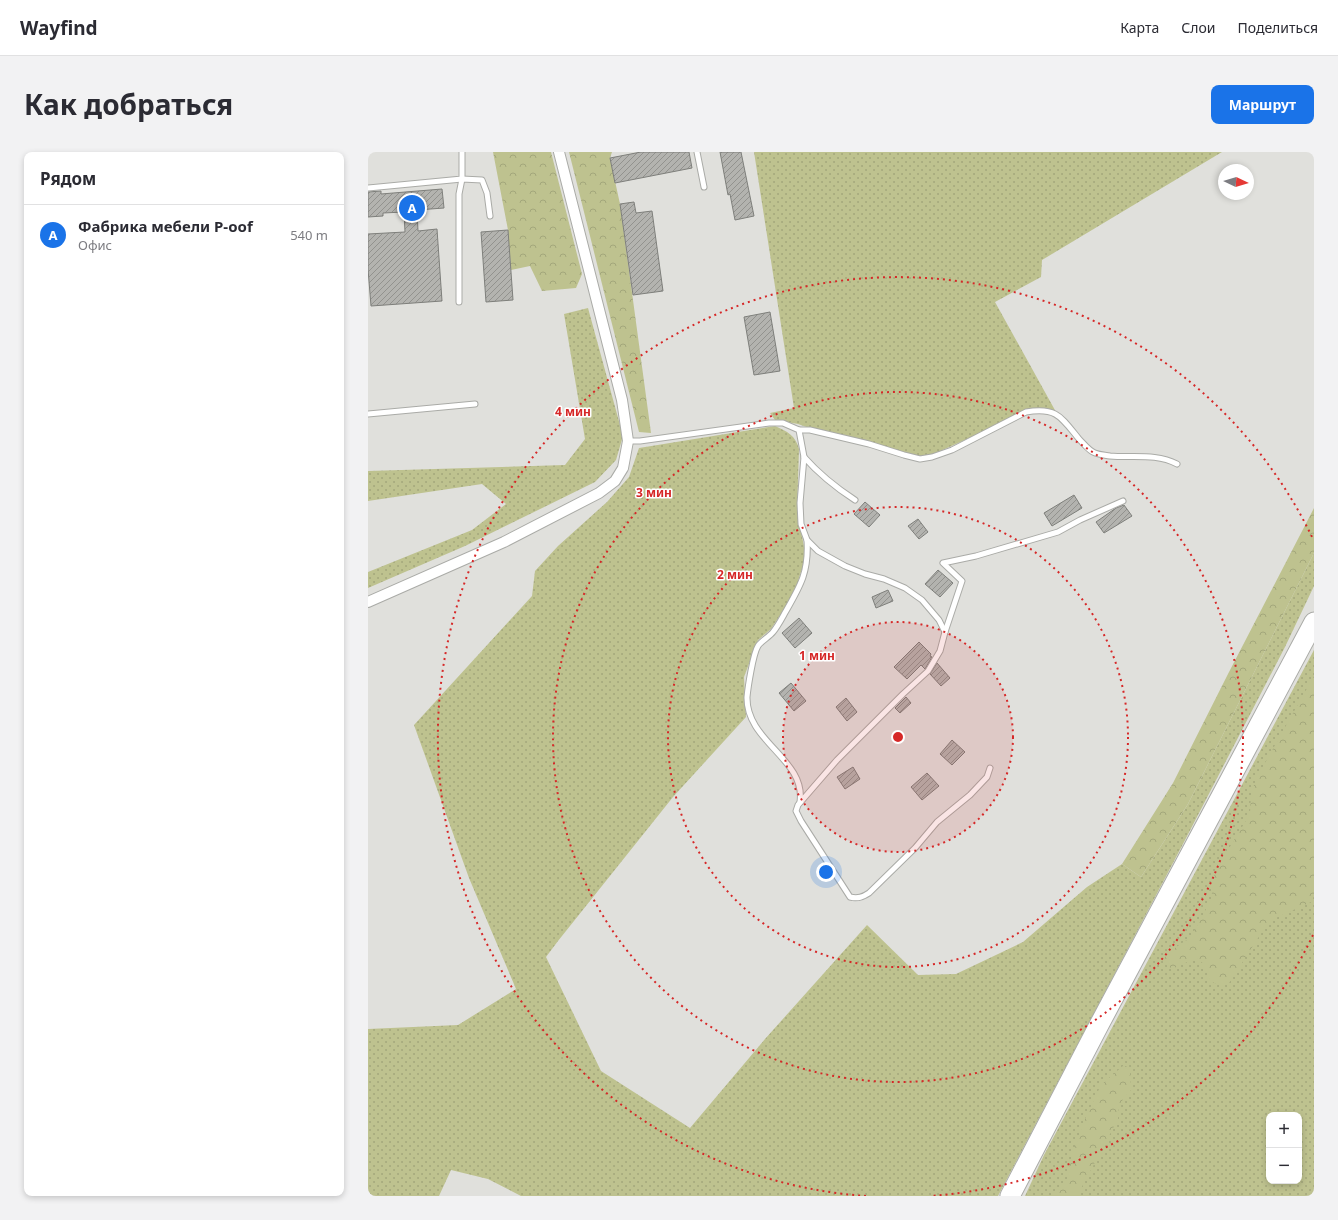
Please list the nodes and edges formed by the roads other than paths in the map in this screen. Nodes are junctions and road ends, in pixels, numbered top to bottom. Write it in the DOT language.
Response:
graph roads {
  1 [pos="462,152"];
  2 [pos="559,152"];
  3 [pos="697,152"];
  4 [pos="462,179"];
  5 [pos="704,187"];
  6 [pos="368,188"];
  7 [pos="490,216"];
  8 [pos="458,302"];
  9 [pos="475,404"];
  10 [pos="368,414"];
  11 [pos="799,430"];
  12 [pos="628,441"];
  13 [pos="804,457"];
  14 [pos="1177,464"];
  15 [pos="855,500"];
  16 [pos="1123,501"];
  17 [pos="806,540"];
  18 [pos="368,602"];
  19 [pos="1314,622"];
  20 [pos="945,632"];
  21 [pos="990,768"];
  22 [pos="800,803"];
  23 [pos="1010,1196"];
  1 -- 4 [label="lane"];
  2 -- 12 [label="street"];
  3 -- 5 [label="lane"];
  4 -- 6 [label="lane"];
  4 -- 7 [label="lane"];
  4 -- 8 [label="lane"];
  9 -- 10 [label="lane"];
  11 -- 12 [label="lane"];
  11 -- 13 [label="lane"];
  11 -- 14 [label="lane"];
  12 -- 18 [label="street"];
  13 -- 15 [label="lane"];
  13 -- 17 [label="lane"];
  16 -- 20 [label="lane"];
  17 -- 20 [label="lane"];
  17 -- 22 [label="lane"];
  19 -- 23 [label="highway"];
  20 -- 22 [label="lane"];
  21 -- 22 [label="lane"];
}
